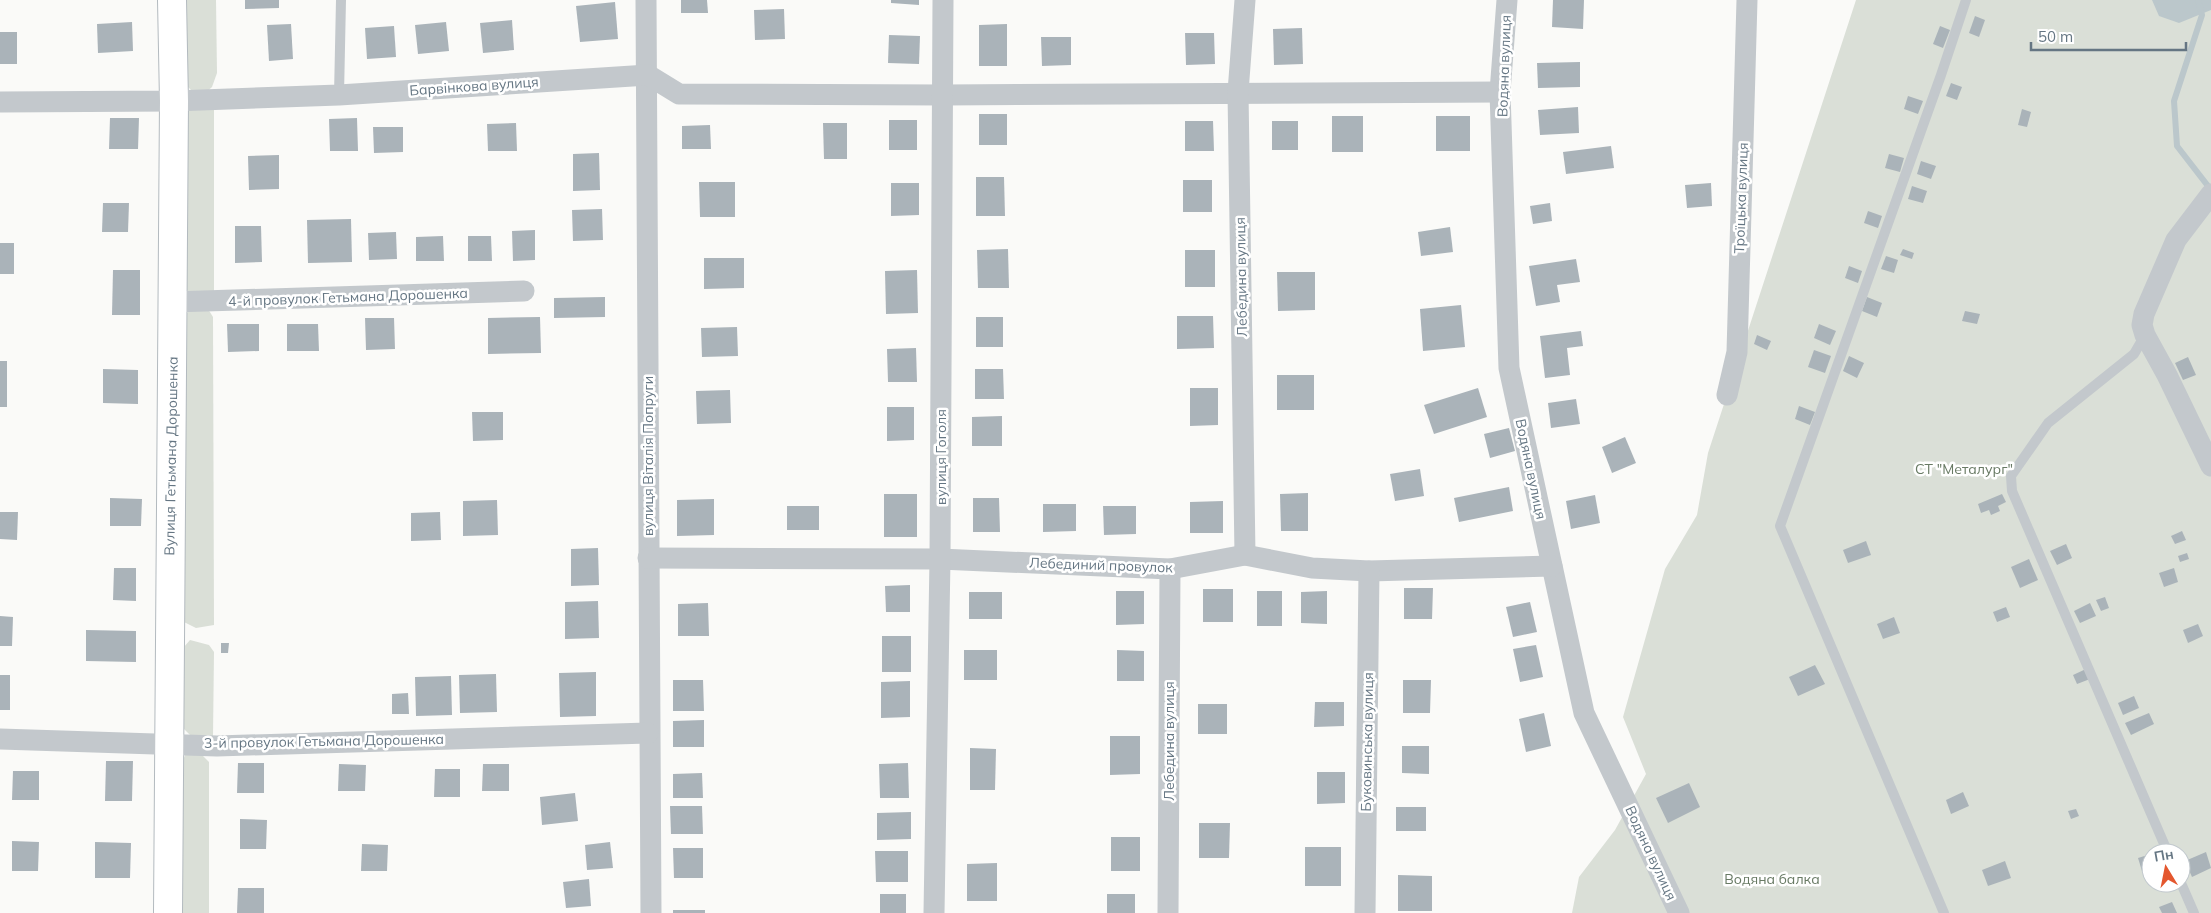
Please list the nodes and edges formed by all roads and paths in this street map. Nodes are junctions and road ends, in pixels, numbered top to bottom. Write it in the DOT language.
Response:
graph roads {
  1 [pos="172,0"];
  2 [pos="341,0"];
  3 [pos="646,0"];
  4 [pos="944,0"];
  5 [pos="1245,0"];
  6 [pos="1507,0"];
  7 [pos="1747,0"];
  8 [pos="1966,0"];
  9 [pos="648,75"];
  10 [pos="1238,92"];
  11 [pos="1500,92"];
  12 [pos="339,94"];
  13 [pos="944,95"];
  14 [pos="174,101"];
  15 [pos="0,102"];
  16 [pos="2211,194"];
  17 [pos="524,291"];
  18 [pos="172,302"];
  19 [pos="2145,334"];
  20 [pos="1727,395"];
  21 [pos="2211,466"];
  22 [pos="1245,555"];
  23 [pos="648,558"];
  24 [pos="940,559"];
  25 [pos="1552,566"];
  26 [pos="1170,569"];
  27 [pos="1369,571"];
  28 [pos="648,733"];
  29 [pos="0,739"];
  30 [pos="168,743"];
  31 [pos="2164,843"];
  32 [pos="2185,893"];
  33 [pos="168,913"];
  34 [pos="651,913"];
  35 [pos="934,913"];
  36 [pos="1168,913"];
  37 [pos="1365,913"];
  38 [pos="1679,913"];
  39 [pos="1944,913"];
  40 [pos="2194,913"];
  1 -- 14 [label="street, Вулиця Гетьмана Дорошенка"];
  2 -- 12 [label="lane"];
  3 -- 9 [label="street, вулиця Віталія Попруги"];
  4 -- 13 [label="street, вулиця Гоголя"];
  5 -- 10 [label="street, Лебедина вулиця"];
  6 -- 11 [label="street, Водяна вулиця"];
  7 -- 20 [label="street, Троїцька вулиця"];
  8 -- 39 [label="lane"];
  9 -- 12 [label="street, Барвінкова вулиця"];
  9 -- 13 [label="street"];
  9 -- 23 [label="street, вулиця Віталія Попруги"];
  10 -- 11 [label="street"];
  10 -- 13 [label="street"];
  10 -- 22 [label="street, Лебедина вулиця"];
  11 -- 25 [label="street, Водяна вулиця"];
  12 -- 14 [label="street, Барвінкова вулиця"];
  13 -- 24 [label="street, вулиця Гоголя"];
  14 -- 15 [label="street, Барвінкова вулиця"];
  14 -- 18 [label="street, Вулиця Гетьмана Дорошенка"];
  16 -- 19 [label="street"];
  17 -- 18 [label="street, 4-й провулок Гетьмана Дорошенка"];
  18 -- 30 [label="street, Вулиця Гетьмана Дорошенка"];
  19 -- 21 [label="street"];
  19 -- 31 [label="lane"];
  22 -- 26 [label="street, Лебединий провулок"];
  22 -- 27 [label="street, Лебединий провулок"];
  23 -- 24 [label="street, Лебединий провулок"];
  23 -- 28 [label="street, вулиця Віталія Попруги"];
  24 -- 26 [label="street, Лебединий провулок"];
  24 -- 35 [label="street, вулиця Гоголя"];
  25 -- 27 [label="street, Лебединий провулок"];
  25 -- 38 [label="street, Водяна вулиця"];
  26 -- 36 [label="street, Лебедина вулиця"];
  27 -- 37 [label="street, Буковинська вулиця"];
  28 -- 30 [label="street, 3-й провулок Гетьмана Дорошенка"];
  28 -- 34 [label="street, вулиця Віталія Попруги"];
  29 -- 30 [label="street, 3-й провулок Гетьмана Дорошенка"];
  30 -- 33 [label="street, Вулиця Гетьмана Дорошенка"];
  32 -- 40 [label="lane"];
}
